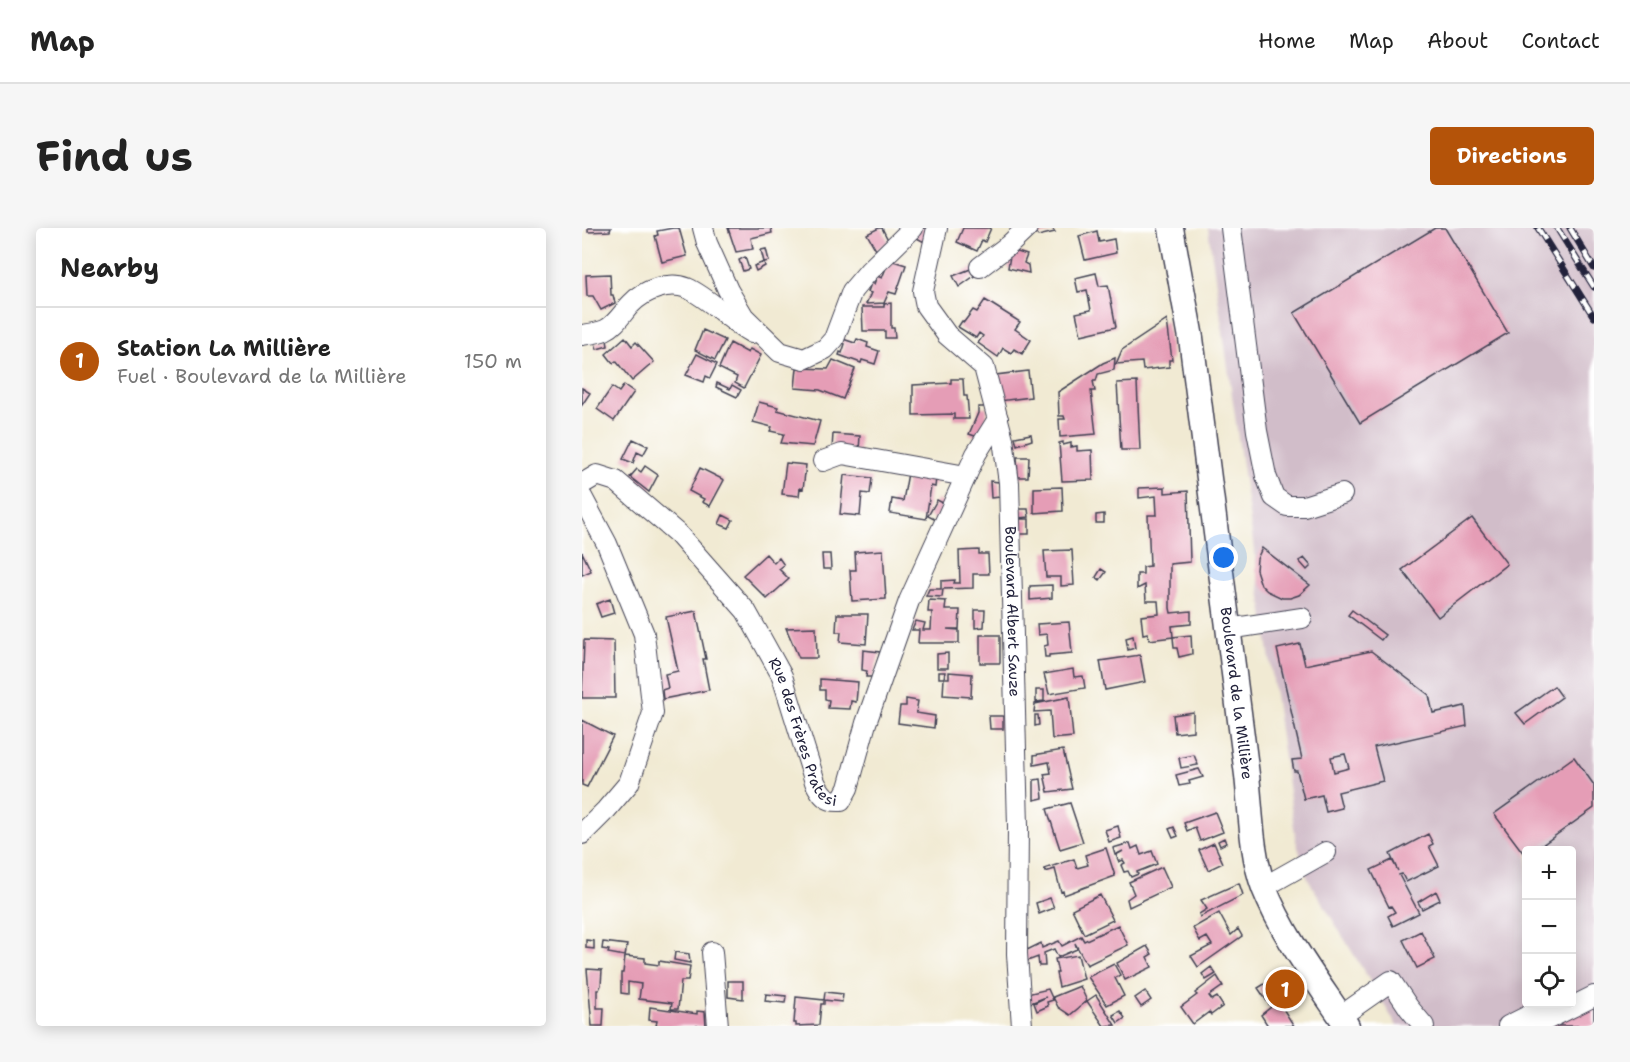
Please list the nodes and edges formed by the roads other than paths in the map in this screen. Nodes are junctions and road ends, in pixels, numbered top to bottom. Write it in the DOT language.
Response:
graph roads {
  1 [pos="703,228"];
  2 [pos="913,228"];
  3 [pos="938,228"];
  4 [pos="1027,228"];
  5 [pos="1171,228"];
  6 [pos="1185,228"];
  7 [pos="1231,228"];
  8 [pos="980,267"];
  9 [pos="582,335"];
  10 [pos="1191,338"];
  11 [pos="768,341"];
  12 [pos="998,418"];
  13 [pos="823,461"];
  14 [pos="966,476"];
  15 [pos="582,484"];
  16 [pos="1341,494"];
  17 [pos="582,497"];
  18 [pos="1302,618"];
  19 [pos="1228,628"];
  20 [pos="582,834"];
  21 [pos="1326,852"];
  22 [pos="1264,887"];
  23 [pos="711,952"];
  24 [pos="1594,982"];
  25 [pos="1576,991"];
  26 [pos="1594,996"];
  27 [pos="1544,1008"];
  28 [pos="1344,1021"];
  29 [pos="718,1026"];
  30 [pos="1022,1026"];
  31 [pos="1424,1026"];
  32 [pos="1508,1026"];
  33 [pos="1534,1026"];
  1 -- 11 [label="street"];
  2 -- 11 [label="street"];
  3 -- 12 [label="street, Boulevard Albert Sauze"];
  4 -- 8 [label="street"];
  5 -- 10 [label="main road, Boulevard de la Millière"];
  6 -- 10 [label="main road, Boulevard de la Millière"];
  7 -- 16 [label="street"];
  9 -- 11 [label="street"];
  10 -- 19 [label="main road, Boulevard de la Millière"];
  12 -- 14 [label="street, Rue des Frères Pratesi"];
  12 -- 30 [label="street, Boulevard Albert Sauze"];
  13 -- 14 [label="street"];
  14 -- 15 [label="street, Rue des Frères Pratesi"];
  17 -- 20 [label="street"];
  18 -- 19 [label="street"];
  19 -- 22 [label="main road, Boulevard de la Millière"];
  21 -- 22 [label="street"];
  22 -- 28 [label="main road, Boulevard de la Millière"];
  23 -- 29 [label="street"];
  24 -- 25 [label="street"];
  26 -- 33 [label="street"];
  27 -- 32 [label="street"];
  28 -- 31 [label="street"];
}
